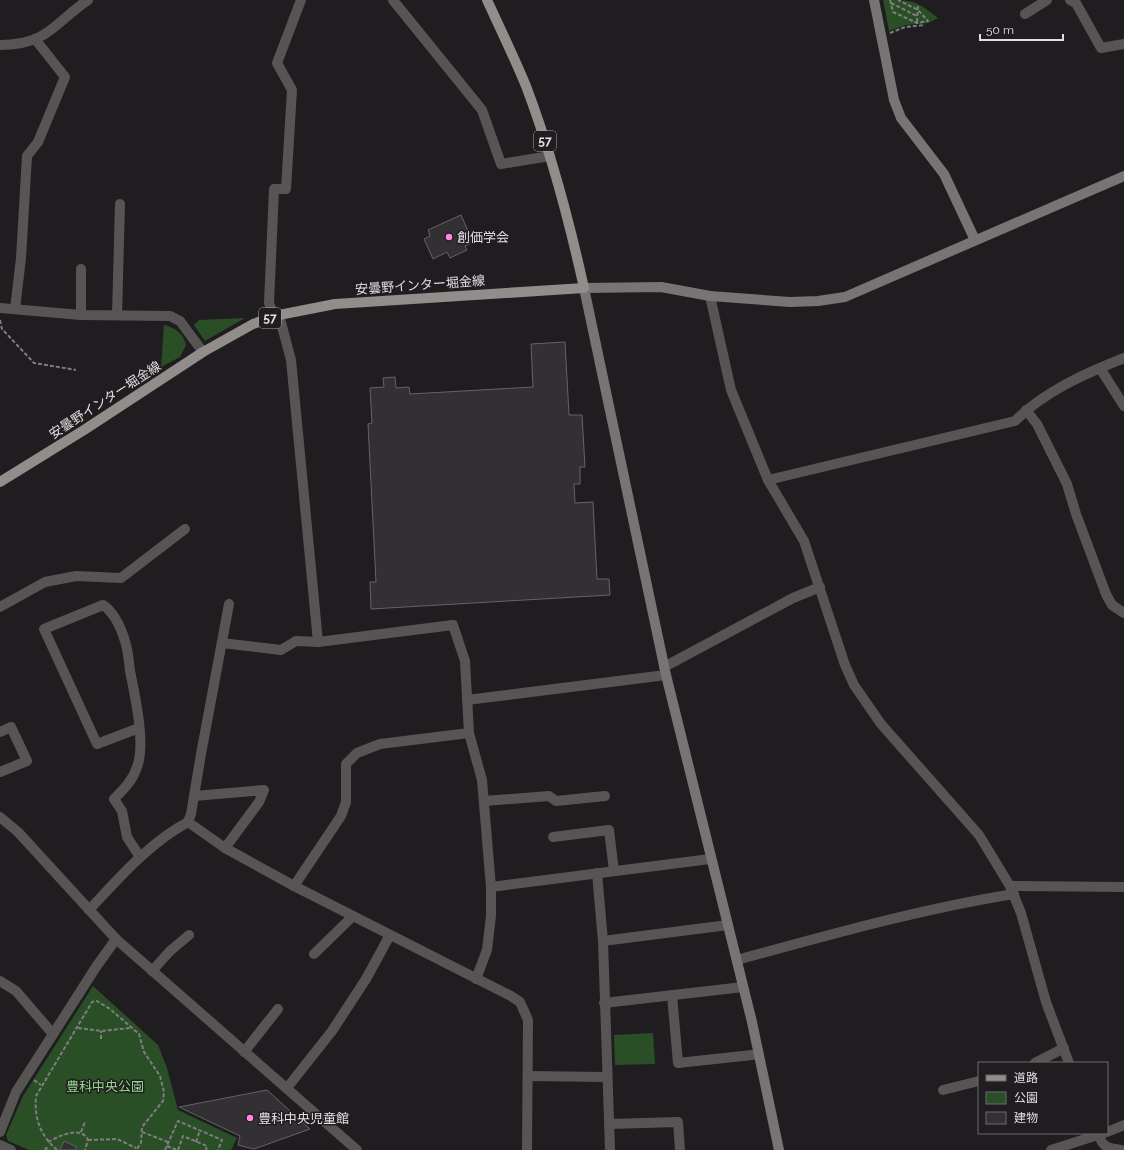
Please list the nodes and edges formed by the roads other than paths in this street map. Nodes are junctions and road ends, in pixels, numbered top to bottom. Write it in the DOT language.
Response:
graph roads {
  1 [pos="88,0"];
  2 [pos="301,0"];
  3 [pos="393,0"];
  4 [pos="487,0"];
  5 [pos="874,0"];
  6 [pos="1047,0"];
  7 [pos="1070,0"];
  8 [pos="1037,3"];
  9 [pos="1025,14"];
  10 [pos="35,39"];
  11 [pos="1124,44"];
  12 [pos="0,45"];
  13 [pos="550,156"];
  14 [pos="1124,176"];
  15 [pos="120,204"];
  16 [pos="975,240"];
  17 [pos="81,269"];
  18 [pos="584,288"];
  19 [pos="710,296"];
  20 [pos="0,308"];
  21 [pos="15,309"];
  22 [pos="82,315"];
  23 [pos="117,315"];
  24 [pos="276,316"];
  25 [pos="204,352"];
  26 [pos="1124,358"];
  27 [pos="1100,368"];
  28 [pos="1124,406"];
  29 [pos="1026,410"];
  30 [pos="768,480"];
  31 [pos="0,482"];
  32 [pos="186,529"];
  33 [pos="820,587"];
  34 [pos="229,604"];
  35 [pos="0,607"];
  36 [pos="1124,613"];
  37 [pos="318,642"];
  38 [pos="222,643"];
  39 [pos="665,671"];
  40 [pos="467,700"];
  41 [pos="139,728"];
  42 [pos="0,732"];
  43 [pos="470,733"];
  44 [pos="0,772"];
  45 [pos="194,796"];
  46 [pos="605,796"];
  47 [pos="484,801"];
  48 [pos="0,817"];
  49 [pos="188,822"];
  50 [pos="553,837"];
  51 [pos="225,848"];
  52 [pos="140,857"];
  53 [pos="710,859"];
  54 [pos="614,871"];
  55 [pos="597,873"];
  56 [pos="294,886"];
  57 [pos="491,887"];
  58 [pos="1124,887"];
  59 [pos="1012,890"];
  60 [pos="89,910"];
  61 [pos="353,916"];
  62 [pos="728,925"];
  63 [pos="189,935"];
  64 [pos="390,935"];
  65 [pos="116,939"];
  66 [pos="603,941"];
  67 [pos="314,954"];
  68 [pos="737,960"];
  69 [pos="152,971"];
  70 [pos="476,979"];
  71 [pos="0,981"];
  72 [pos="743,987"];
  73 [pos="672,995"];
  74 [pos="604,1003"];
  75 [pos="278,1009"];
  76 [pos="53,1034"];
  77 [pos="1064,1048"];
  78 [pos="244,1052"];
  79 [pos="752,1055"];
  80 [pos="1037,1062"];
  81 [pos="1069,1062"];
  82 [pos="528,1076"];
  83 [pos="606,1077"];
  84 [pos="978,1081"];
  85 [pos="287,1088"];
  86 [pos="944,1090"];
  87 [pos="609,1124"];
  88 [pos="1124,1125"];
  89 [pos="1108,1131"];
  90 [pos="0,1132"];
  91 [pos="1099,1134"];
  92 [pos="1102,1134"];
  93 [pos="0,1145"];
  94 [pos="11,1150"];
  95 [pos="357,1150"];
  96 [pos="527,1150"];
  97 [pos="610,1150"];
  98 [pos="680,1150"];
  99 [pos="779,1150"];
  100 [pos="1051,1150"];
  101 [pos="1121,1150"];
  1 -- 10 [label="street"];
  2 -- 24 [label="street"];
  3 -- 13 [label="street"];
  4 -- 13 [label="main road, 57"];
  5 -- 16 [label="street"];
  6 -- 8 [label="street"];
  7 -- 11 [label="street"];
  8 -- 9 [label="street"];
  10 -- 12 [label="street"];
  10 -- 21 [label="street"];
  13 -- 18 [label="main road, 57"];
  14 -- 16 [label="street"];
  15 -- 23 [label="street"];
  16 -- 19 [label="street"];
  17 -- 22 [label="street"];
  18 -- 19 [label="street"];
  18 -- 24 [label="main road, 安曇野インター堀金線 / 57"];
  18 -- 39 [label="street"];
  19 -- 30 [label="street"];
  20 -- 21 [label="street"];
  21 -- 22 [label="street"];
  22 -- 23 [label="street"];
  23 -- 25 [label="street"];
  24 -- 25 [label="main road, 安曇野インター堀金線 / 57"];
  24 -- 37 [label="street"];
  25 -- 31 [label="main road, 安曇野インター堀金線 / 57"];
  26 -- 27 [label="street"];
  27 -- 28 [label="street"];
  27 -- 29 [label="street"];
  29 -- 30 [label="street"];
  29 -- 36 [label="street"];
  30 -- 33 [label="street"];
  32 -- 35 [label="street"];
  33 -- 39 [label="street"];
  33 -- 59 [label="street"];
  34 -- 38 [label="street"];
  37 -- 38 [label="street"];
  37 -- 40 [label="street"];
  38 -- 45 [label="street"];
  39 -- 40 [label="street"];
  39 -- 53 [label="street"];
  40 -- 43 [label="street"];
  41 -- 41 [label="street"];
  41 -- 52 [label="street"];
  42 -- 44 [label="street"];
  43 -- 47 [label="street"];
  43 -- 56 [label="street"];
  45 -- 49 [label="street"];
  45 -- 51 [label="street"];
  46 -- 47 [label="street"];
  47 -- 57 [label="street"];
  48 -- 60 [label="street"];
  49 -- 51 [label="street"];
  49 -- 52 [label="street"];
  50 -- 54 [label="street"];
  51 -- 56 [label="street"];
  52 -- 60 [label="street"];
  53 -- 54 [label="street"];
  53 -- 62 [label="street"];
  54 -- 55 [label="street"];
  55 -- 57 [label="street"];
  55 -- 66 [label="street"];
  56 -- 61 [label="street"];
  57 -- 70 [label="street"];
  58 -- 59 [label="street"];
  59 -- 68 [label="street"];
  59 -- 77 [label="street"];
  60 -- 65 [label="street"];
  61 -- 64 [label="street"];
  61 -- 67 [label="street"];
  62 -- 66 [label="street"];
  62 -- 68 [label="street"];
  63 -- 69 [label="street"];
  64 -- 70 [label="street"];
  64 -- 85 [label="street"];
  65 -- 69 [label="street"];
  65 -- 76 [label="street"];
  66 -- 74 [label="street"];
  68 -- 72 [label="street"];
  69 -- 78 [label="street"];
  70 -- 82 [label="street"];
  71 -- 76 [label="street"];
  72 -- 73 [label="street"];
  72 -- 99 [label="street"];
  73 -- 74 [label="street"];
  73 -- 79 [label="street"];
  74 -- 83 [label="street"];
  75 -- 78 [label="street"];
  76 -- 90 [label="street"];
  77 -- 80 [label="street"];
  77 -- 81 [label="street"];
  78 -- 85 [label="street"];
  82 -- 83 [label="street"];
  82 -- 96 [label="street"];
  83 -- 87 [label="street"];
  84 -- 86 [label="street"];
  85 -- 95 [label="street"];
  87 -- 97 [label="street"];
  87 -- 98 [label="street"];
  88 -- 89 [label="street"];
  91 -- 100 [label="street"];
  92 -- 101 [label="street"];
  93 -- 94 [label="street"];
}
